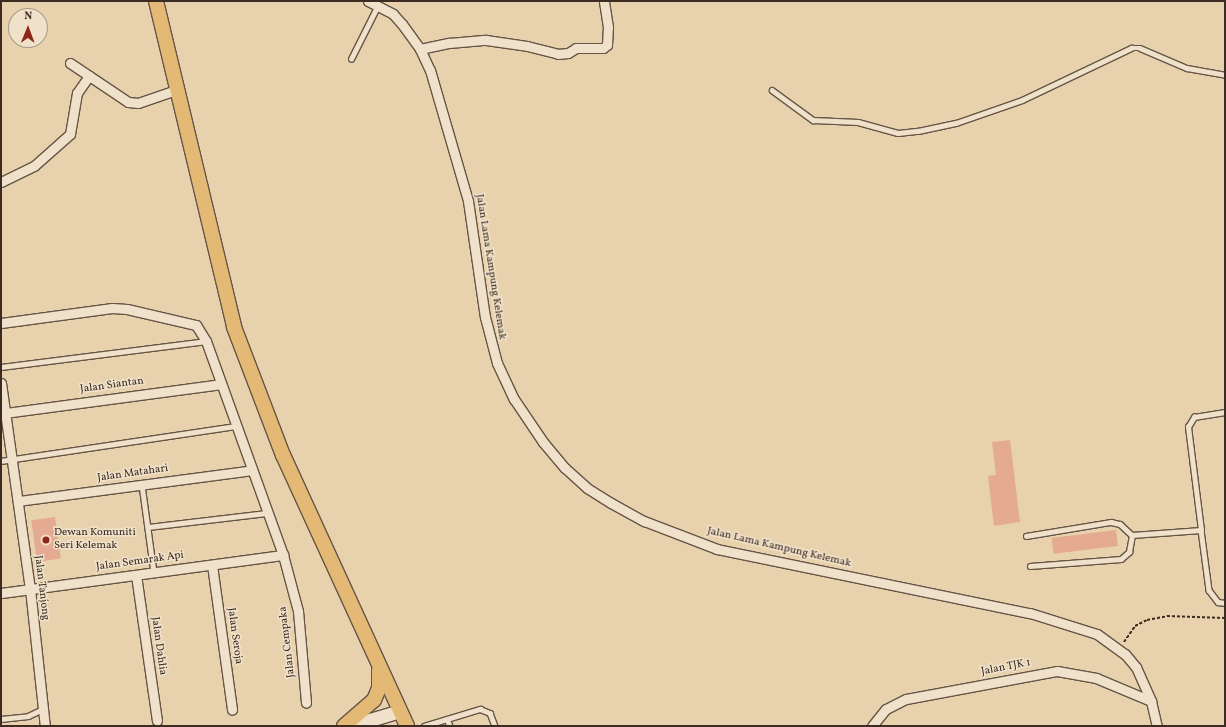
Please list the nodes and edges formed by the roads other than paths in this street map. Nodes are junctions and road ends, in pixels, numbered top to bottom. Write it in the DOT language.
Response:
graph roads {
  1 [pos="156,1"];
  2 [pos="368,1"];
  3 [pos="604,1"];
  4 [pos="378,5"];
  5 [pos="420,49"];
  6 [pos="351,59"];
  7 [pos="70,63"];
  8 [pos="1225,75"];
  9 [pos="90,76"];
  10 [pos="176,90"];
  11 [pos="772,90"];
  12 [pos="1,182"];
  13 [pos="1,323"];
  14 [pos="206,341"];
  15 [pos="1,367"];
  16 [pos="1,383"];
  17 [pos="221,384"];
  18 [pos="1225,412"];
  19 [pos="5,413"];
  20 [pos="236,426"];
  21 [pos="12,460"];
  22 [pos="1,461"];
  23 [pos="252,470"];
  24 [pos="142,485"];
  25 [pos="18,501"];
  26 [pos="268,513"];
  27 [pos="148,527"];
  28 [pos="1201,530"];
  29 [pos="1132,535"];
  30 [pos="1026,536"];
  31 [pos="283,555"];
  32 [pos="212,565"];
  33 [pos="1030,566"];
  34 [pos="154,573"];
  35 [pos="136,575"];
  36 [pos="30,589"];
  37 [pos="1,593"];
  38 [pos="1225,604"];
  39 [pos="379,664"];
  40 [pos="1151,701"];
  41 [pos="306,704"];
  42 [pos="43,709"];
  43 [pos="232,710"];
  44 [pos="400,711"];
  45 [pos="1,718"];
  46 [pos="447,719"];
  47 [pos="157,720"];
  48 [pos="435,724"];
  49 [pos="45,726"];
  50 [pos="344,726"];
  51 [pos="350,726"];
  52 [pos="407,726"];
  53 [pos="424,726"];
  54 [pos="450,726"];
  55 [pos="495,726"];
  56 [pos="872,726"];
  57 [pos="1157,726"];
  1 -- 10 [label="main road"];
  2 -- 4 [label="street, Jalan Lama Kampung Kelemak"];
  3 -- 5 [label="street"];
  4 -- 5 [label="street, Jalan Lama Kampung Kelemak"];
  4 -- 6 [label="lane"];
  5 -- 40 [label="street, Jalan Lama Kampung Kelemak"];
  7 -- 9 [label="street"];
  8 -- 11 [label="lane"];
  9 -- 10 [label="street"];
  9 -- 12 [label="street"];
  10 -- 39 [label="main road"];
  13 -- 14 [label="street, Jalan Cempaka"];
  14 -- 15 [label="lane"];
  14 -- 17 [label="street, Jalan Cempaka"];
  16 -- 19 [label="street, Jalan Tanjong"];
  17 -- 19 [label="street, Jalan Siantan"];
  17 -- 20 [label="street, Jalan Cempaka"];
  18 -- 28 [label="lane"];
  19 -- 21 [label="street, Jalan Tanjong"];
  20 -- 21 [label="lane"];
  20 -- 23 [label="street, Jalan Cempaka"];
  21 -- 22 [label="lane"];
  21 -- 25 [label="street, Jalan Tanjong"];
  23 -- 24 [label="street, Jalan Matahari"];
  23 -- 26 [label="street, Jalan Cempaka"];
  24 -- 25 [label="street, Jalan Matahari"];
  24 -- 27 [label="lane"];
  25 -- 36 [label="street, Jalan Tanjong"];
  26 -- 27 [label="lane"];
  26 -- 31 [label="street, Jalan Cempaka"];
  27 -- 34 [label="lane"];
  28 -- 29 [label="lane"];
  28 -- 38 [label="lane"];
  29 -- 30 [label="lane"];
  29 -- 33 [label="lane"];
  31 -- 32 [label="street, Jalan Semarak Api"];
  31 -- 41 [label="street, Jalan Cempaka"];
  32 -- 34 [label="street, Jalan Semarak Api"];
  32 -- 43 [label="street, Jalan Seroja"];
  34 -- 35 [label="street, Jalan Semarak Api"];
  35 -- 36 [label="street, Jalan Semarak Api"];
  35 -- 47 [label="street, Jalan Dahlia"];
  36 -- 37 [label="street, Jalan Semarak Api"];
  36 -- 42 [label="street, Jalan Tanjong"];
  39 -- 44 [label="main road"];
  39 -- 50 [label="main road"];
  40 -- 56 [label="street, Jalan TJK 1"];
  40 -- 57 [label="street, Jalan Lama Kampung Kelemak"];
  42 -- 45 [label="lane"];
  42 -- 49 [label="street, Jalan Tanjong"];
  44 -- 51 [label="street"];
  44 -- 52 [label="main road"];
  46 -- 48 [label="lane"];
  46 -- 54 [label="lane"];
  46 -- 55 [label="lane"];
  48 -- 53 [label="lane"];
}
